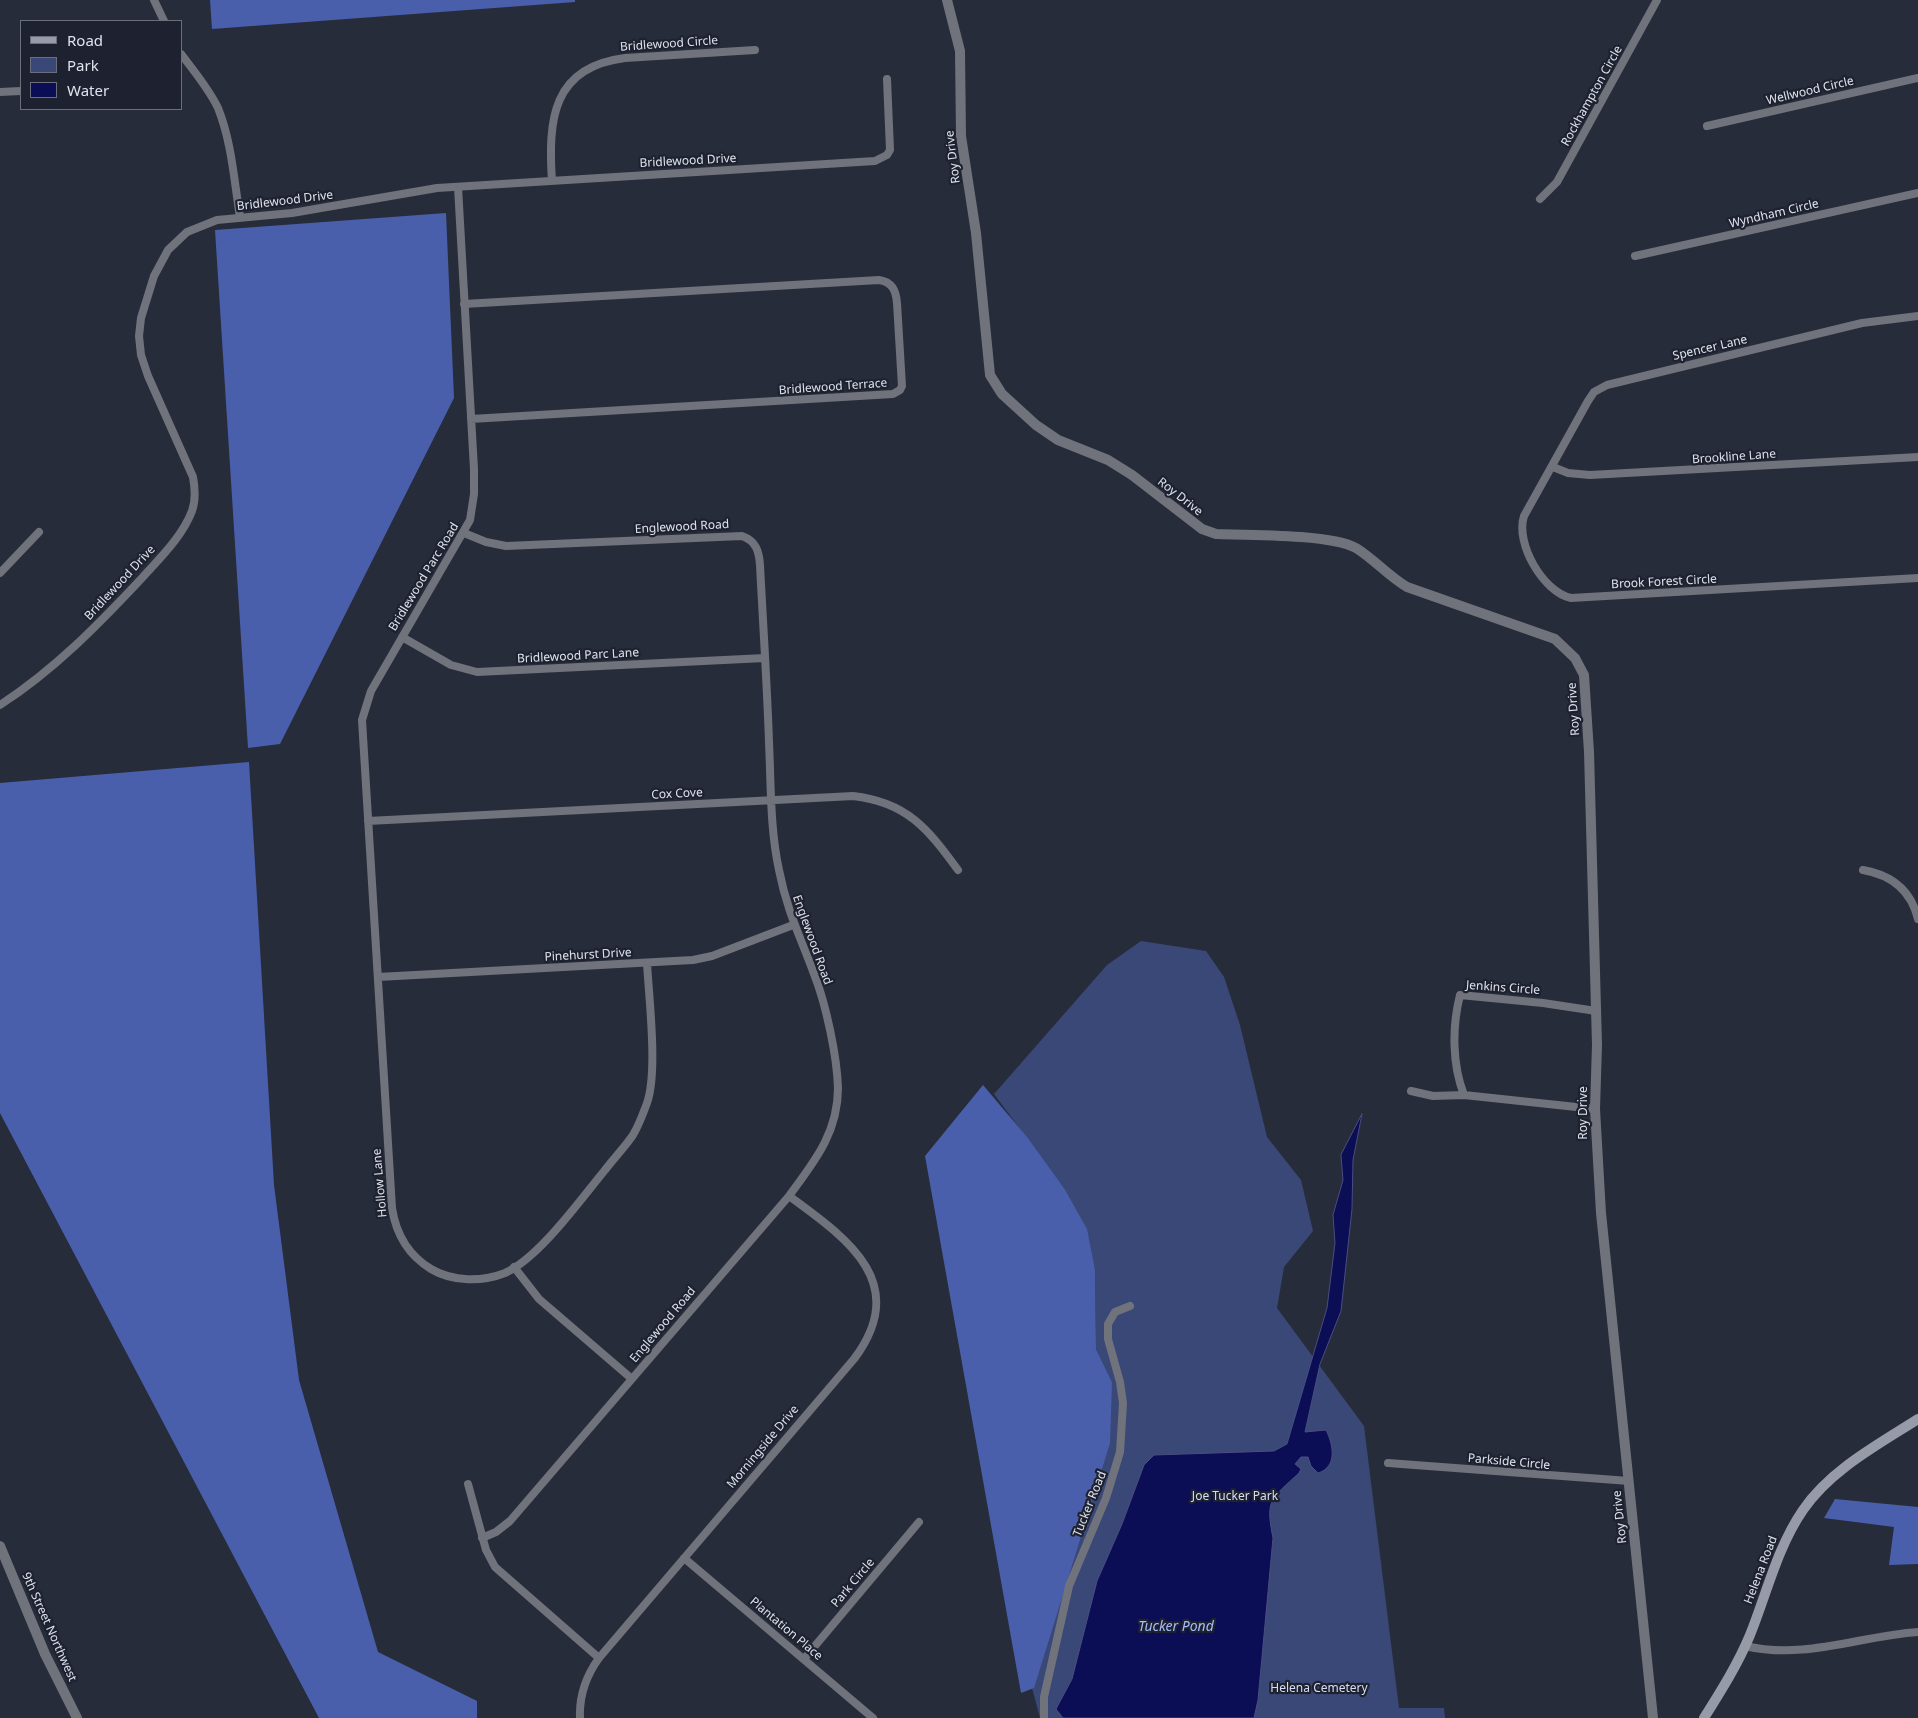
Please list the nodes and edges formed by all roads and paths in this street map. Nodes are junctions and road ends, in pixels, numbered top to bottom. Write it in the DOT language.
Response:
graph roads {
  1 [pos="154,0"];
  2 [pos="947,0"];
  3 [pos="1657,0"];
  4 [pos="164,20"];
  5 [pos="755,50"];
  6 [pos="182,55"];
  7 [pos="1918,78"];
  8 [pos="886,79"];
  9 [pos="20,91"];
  10 [pos="0,92"];
  11 [pos="1707,126"];
  12 [pos="552,181"];
  13 [pos="458,187"];
  14 [pos="1918,193"];
  15 [pos="1540,198"];
  16 [pos="240,217"];
  17 [pos="1635,256"];
  18 [pos="464,304"];
  19 [pos="1918,316"];
  20 [pos="471,419"];
  21 [pos="1918,457"];
  22 [pos="1552,467"];
  23 [pos="39,532"];
  24 [pos="464,533"];
  25 [pos="0,573"];
  26 [pos="1918,578"];
  27 [pos="402,636"];
  28 [pos="765,658"];
  29 [pos="0,705"];
  30 [pos="772,799"];
  31 [pos="368,821"];
  32 [pos="958,870"];
  33 [pos="1863,870"];
  34 [pos="1918,919"];
  35 [pos="793,925"];
  36 [pos="647,963"];
  37 [pos="378,977"];
  38 [pos="1596,1011"];
  39 [pos="1411,1091"];
  40 [pos="1464,1095"];
  41 [pos="1596,1108"];
  42 [pos="789,1196"];
  43 [pos="514,1267"];
  44 [pos="1130,1306"];
  45 [pos="632,1379"];
  46 [pos="1918,1419"];
  47 [pos="1388,1463"];
  48 [pos="1628,1481"];
  49 [pos="468,1484"];
  50 [pos="919,1522"];
  51 [pos="482,1538"];
  52 [pos="0,1546"];
  53 [pos="684,1558"];
  54 [pos="1918,1632"];
  55 [pos="1745,1646"];
  56 [pos="599,1658"];
  57 [pos="804,1659"];
  58 [pos="77,1718"];
  59 [pos="580,1718"];
  60 [pos="873,1718"];
  61 [pos="1044,1718"];
  62 [pos="1653,1718"];
  63 [pos="1704,1718"];
  1 -- 4 [label="street"];
  2 -- 38 [label="street, Roy Drive"];
  3 -- 15 [label="street, Rockhampton Circle"];
  5 -- 12 [label="street, Bridlewood Circle"];
  6 -- 16 [label="street"];
  7 -- 11 [label="street, Wellwood Circle"];
  8 -- 12 [label="street, Bridlewood Drive"];
  9 -- 10 [label="street"];
  12 -- 13 [label="street, Bridlewood Drive"];
  13 -- 16 [label="street, Bridlewood Drive"];
  13 -- 18 [label="street, Bridlewood Parc Road"];
  14 -- 17 [label="street, Wyndham Circle"];
  16 -- 29 [label="street, Bridlewood Drive"];
  18 -- 20 [label="street, Bridlewood Parc Road"];
  18 -- 20 [label="street, Bridlewood Terrace"];
  19 -- 22 [label="street, Spencer Lane"];
  20 -- 24 [label="street, Bridlewood Parc Road"];
  21 -- 22 [label="street, Brookline Lane"];
  22 -- 26 [label="street, Brook Forest Circle"];
  23 -- 25 [label="street"];
  24 -- 27 [label="street, Bridlewood Parc Road"];
  24 -- 28 [label="street, Englewood Road"];
  27 -- 28 [label="street, Bridlewood Parc Lane"];
  27 -- 31 [label="street, Bridlewood Parc Road"];
  28 -- 30 [label="street, Englewood Road"];
  30 -- 31 [label="street, Cox Cove"];
  30 -- 32 [label="street, Cox Cove"];
  30 -- 35 [label="street, Englewood Road"];
  31 -- 37 [label="street, Hollow Lane"];
  33 -- 34 [label="street"];
  35 -- 36 [label="street, Pinehurst Drive"];
  35 -- 42 [label="street, Englewood Road"];
  36 -- 37 [label="street, Pinehurst Drive"];
  36 -- 43 [label="street, Hollow Lane"];
  37 -- 43 [label="street, Hollow Lane"];
  38 -- 40 [label="street, Jenkins Circle"];
  38 -- 41 [label="street, Roy Drive"];
  39 -- 40 [label="street"];
  40 -- 41 [label="street"];
  41 -- 48 [label="street, Roy Drive"];
  42 -- 45 [label="street, Englewood Road"];
  42 -- 53 [label="street, Morningside Drive"];
  43 -- 45 [label="street"];
  44 -- 61 [label="street, Tucker Road"];
  45 -- 51 [label="street, Englewood Road"];
  46 -- 55 [label="main road, Helena Road"];
  47 -- 48 [label="street, Parkside Circle"];
  48 -- 62 [label="street, Roy Drive"];
  49 -- 51 [label="street"];
  50 -- 57 [label="street, Park Circle"];
  51 -- 56 [label="street"];
  52 -- 58 [label="street, 9th Street Northwest"];
  53 -- 56 [label="street, Morningside Drive"];
  53 -- 57 [label="street, Plantation Place"];
  54 -- 55 [label="street"];
  55 -- 63 [label="main road, Helena Road"];
  56 -- 59 [label="street, Morningside Drive"];
  57 -- 60 [label="street, Plantation Place"];
}
